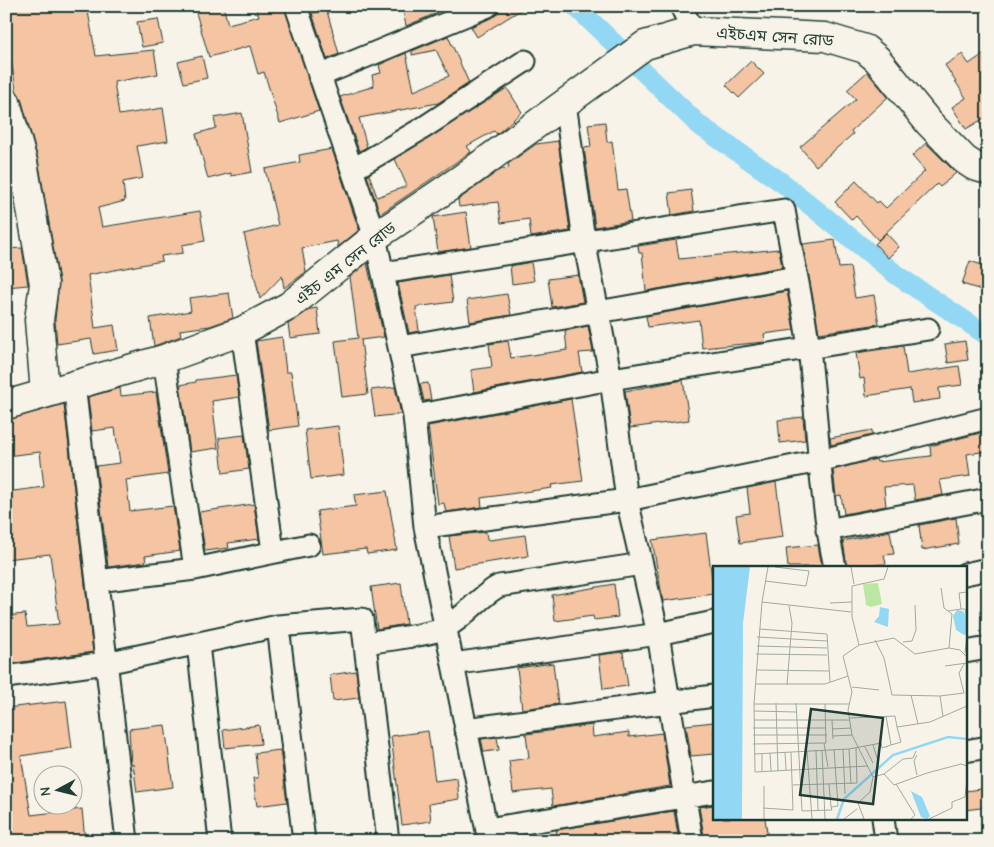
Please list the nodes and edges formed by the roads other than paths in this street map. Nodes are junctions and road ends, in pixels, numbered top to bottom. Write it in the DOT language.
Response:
graph roads {
  1 [pos="296,6"];
  2 [pos="488,6"];
  3 [pos="680,6"];
  4 [pos="693,31"];
  5 [pos="645,45"];
  6 [pos="525,61"];
  7 [pos="319,76"];
  8 [pos="6,102"];
  9 [pos="565,103"];
  10 [pos="983,166"];
  11 [pos="352,170"];
  12 [pos="375,237"];
  13 [pos="584,240"];
  14 [pos="383,273"];
  15 [pos="796,277"];
  16 [pos="598,312"];
  17 [pos="928,329"];
  18 [pos="242,331"];
  19 [pos="400,347"];
  20 [pos="809,348"];
  21 [pos="164,359"];
  22 [pos="611,379"];
  23 [pos="74,384"];
  24 [pos="45,393"];
  25 [pos="6,404"];
  26 [pos="414,416"];
  27 [pos="988,418"];
  28 [pos="818,461"];
  29 [pos="988,499"];
  30 [pos="627,500"];
  31 [pos="425,526"];
  32 [pos="827,530"];
  33 [pos="309,545"];
  34 [pos="273,551"];
  35 [pos="642,564"];
  36 [pos="835,566"];
  37 [pos="195,569"];
  38 [pos="988,570"];
  39 [pos="966,574"];
  40 [pos="97,581"];
  41 [pos="713,622"];
  42 [pos="278,626"];
  43 [pos="444,629"];
  44 [pos="658,634"];
  45 [pos="365,643"];
  46 [pos="198,644"];
  47 [pos="988,648"];
  48 [pos="966,652"];
  49 [pos="106,663"];
  50 [pos="453,664"];
  51 [pos="6,678"];
  52 [pos="713,696"];
  53 [pos="668,703"];
  54 [pos="466,729"];
  55 [pos="988,747"];
  56 [pos="966,751"];
  57 [pos="713,792"];
  58 [pos="683,797"];
  59 [pos="884,820"];
  60 [pos="488,835"];
  61 [pos="127,841"];
  62 [pos="220,841"];
  63 [pos="304,841"];
  64 [pos="388,841"];
  65 [pos="692,841"];
  66 [pos="886,841"];
  1 -- 7 [label="street"];
  2 -- 7 [label="street"];
  3 -- 4 [label="street"];
  4 -- 5 [label="main road, এইচএম সেন রোড"];
  4 -- 10 [label="main road, এইচএম সেন রোড"];
  5 -- 9 [label="main road, এইচ এম সেন রোড"];
  6 -- 11 [label="street"];
  7 -- 11 [label="street"];
  8 -- 24 [label="main road"];
  9 -- 12 [label="main road, এইচ এম সেন রোড"];
  9 -- 13 [label="street"];
  11 -- 12 [label="street"];
  12 -- 14 [label="street"];
  12 -- 18 [label="main road, এইচ এম সেন রোড"];
  13 -- 14 [label="street"];
  13 -- 15 [label="street"];
  13 -- 16 [label="street"];
  14 -- 19 [label="street"];
  15 -- 16 [label="street"];
  15 -- 20 [label="street"];
  16 -- 19 [label="street"];
  16 -- 22 [label="street"];
  17 -- 20 [label="street"];
  18 -- 21 [label="main road, এইচ এম সেন রোড"];
  18 -- 34 [label="street"];
  19 -- 26 [label="street"];
  20 -- 22 [label="street"];
  20 -- 28 [label="street"];
  21 -- 23 [label="main road, এইচ এম সেন রোড"];
  21 -- 37 [label="street"];
  22 -- 26 [label="street"];
  22 -- 30 [label="street"];
  23 -- 24 [label="main road, এইচ এম সেন রোড"];
  23 -- 40 [label="street"];
  24 -- 25 [label="main road, এইচ এম সেন রোড"];
  26 -- 31 [label="street"];
  27 -- 28 [label="street"];
  28 -- 30 [label="street"];
  28 -- 32 [label="street"];
  29 -- 32 [label="street"];
  30 -- 31 [label="street"];
  30 -- 35 [label="street"];
  31 -- 43 [label="street"];
  32 -- 36 [label="street"];
  33 -- 34 [label="street"];
  34 -- 37 [label="street"];
  35 -- 43 [label="street"];
  35 -- 44 [label="street"];
  37 -- 40 [label="street"];
  38 -- 39 [label="street"];
  40 -- 49 [label="street"];
  41 -- 44 [label="street"];
  42 -- 45 [label="street"];
  42 -- 46 [label="street"];
  42 -- 63 [label="street"];
  43 -- 45 [label="street"];
  43 -- 50 [label="street"];
  44 -- 50 [label="street"];
  44 -- 53 [label="street"];
  45 -- 64 [label="street"];
  46 -- 49 [label="street"];
  46 -- 62 [label="street"];
  47 -- 48 [label="street"];
  49 -- 51 [label="street"];
  49 -- 61 [label="street"];
  50 -- 54 [label="street"];
  52 -- 53 [label="street"];
  53 -- 54 [label="street"];
  53 -- 58 [label="street"];
  54 -- 60 [label="street"];
  55 -- 56 [label="street"];
  57 -- 58 [label="street"];
  58 -- 60 [label="street"];
  58 -- 65 [label="street"];
  59 -- 66 [label="street"];
}
